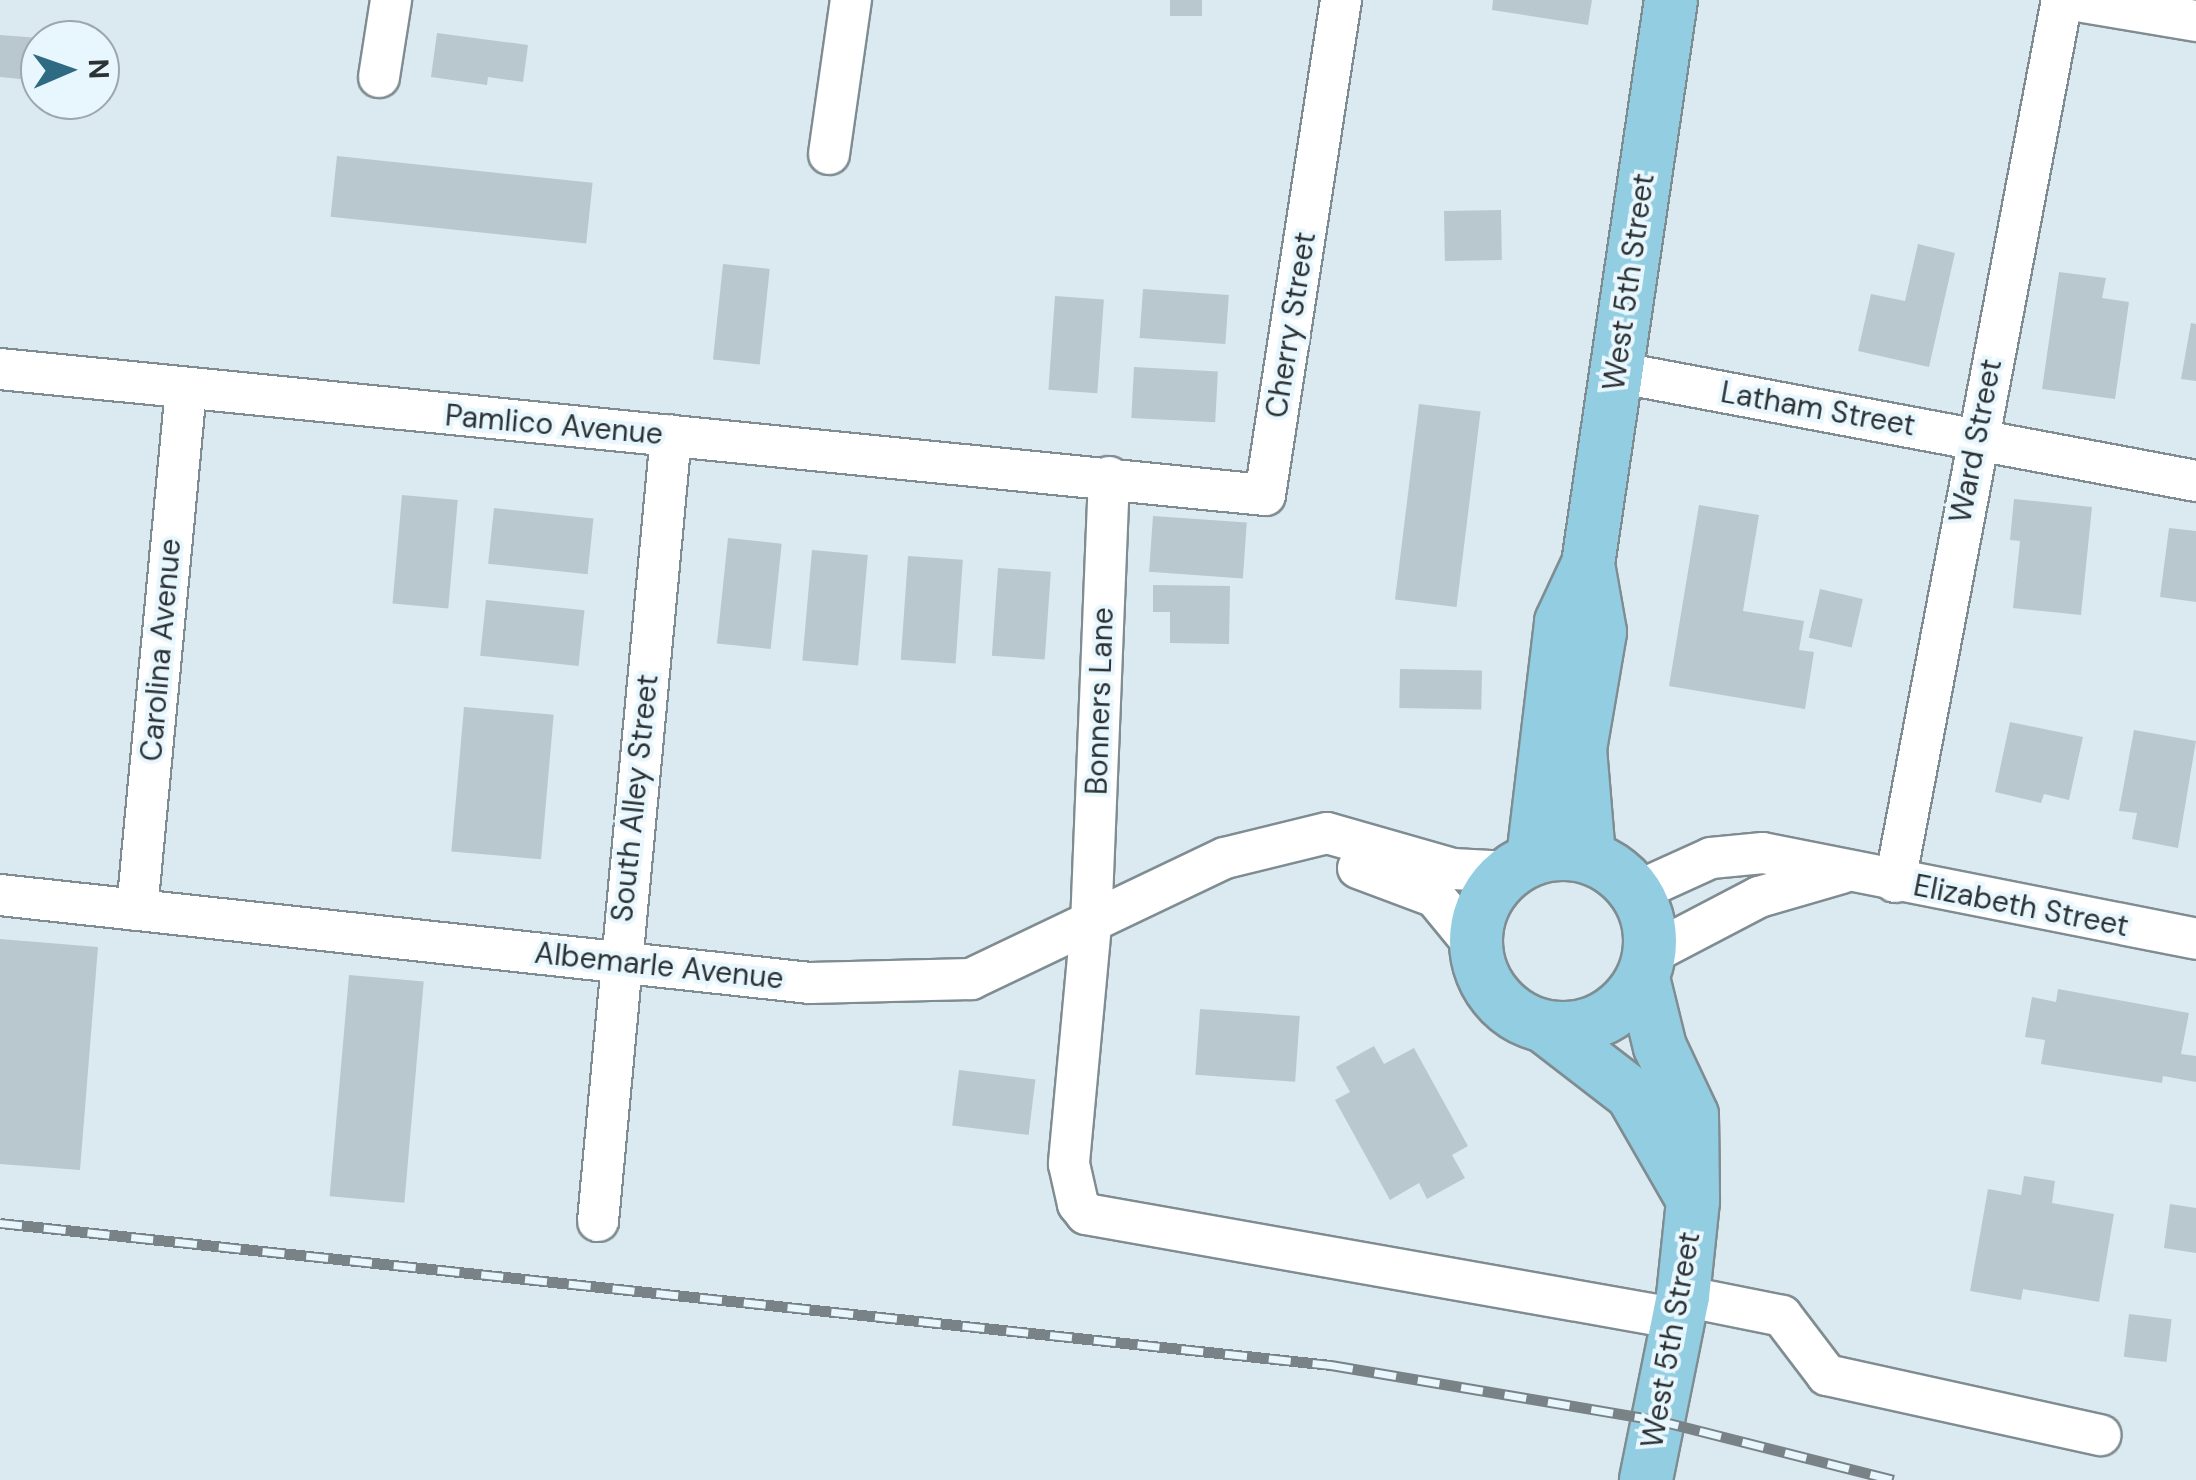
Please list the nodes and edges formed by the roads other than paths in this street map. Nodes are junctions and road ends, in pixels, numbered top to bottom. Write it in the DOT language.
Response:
graph roads {
  1 [pos="391,0"];
  2 [pos="851,0"];
  3 [pos="1341,0"];
  4 [pos="1671,0"];
  5 [pos="2062,0"];
  6 [pos="2072,0"];
  7 [pos="2196,22"];
  8 [pos="379,77"];
  9 [pos="829,154"];
  10 [pos="0,369"];
  11 [pos="1616,372"];
  12 [pos="186,389"];
  13 [pos="671,435"];
  14 [pos="1976,437"];
  15 [pos="1109,477"];
  16 [pos="2196,481"];
  17 [pos="1588,564"];
  18 [pos="1290,840"];
  19 [pos="1589,856"];
  20 [pos="1521,865"];
  21 [pos="1846,872"];
  22 [pos="1895,882"];
  23 [pos="1636,892"];
  24 [pos="0,896"];
  25 [pos="136,910"];
  26 [pos="1091,926"];
  27 [pos="2196,940"];
  28 [pos="1476,947"];
  29 [pos="619,961"];
  30 [pos="1647,966"];
  31 [pos="1545,1027"];
  32 [pos="1693,1201"];
  33 [pos="598,1221"];
  34 [pos="1681,1307"];
  35 [pos="2101,1435"];
  36 [pos="1646,1480"];
  1 -- 8 [label="street"];
  2 -- 9 [label="street"];
  3 -- 15 [label="street, Cherry Street"];
  4 -- 11 [label="main road, West 5th Street"];
  5 -- 14 [label="street, Ward Street"];
  6 -- 7 [label="street"];
  10 -- 12 [label="street, Pamlico Avenue"];
  11 -- 14 [label="street, Latham Street"];
  11 -- 17 [label="main road, West 5th Street"];
  12 -- 13 [label="street, Pamlico Avenue"];
  12 -- 25 [label="street, Carolina Avenue"];
  13 -- 15 [label="street, Pamlico Avenue"];
  13 -- 29 [label="street, South Alley Street"];
  14 -- 16 [label="street, Latham Street"];
  14 -- 22 [label="street, Ward Street"];
  15 -- 26 [label="street, Bonners Lane"];
  17 -- 19 [label="main road, West 5th Street"];
  17 -- 20 [label="main road, West 5th Street"];
  18 -- 20 [label="street, Albemarle Avenue"];
  18 -- 26 [label="street, Albemarle Avenue"];
  18 -- 28 [label="street"];
  19 -- 20 [label="main road"];
  19 -- 23 [label="main road"];
  20 -- 28 [label="main road"];
  21 -- 22 [label="street, Elizabeth Street"];
  21 -- 23 [label="street, Elizabeth Street"];
  21 -- 30 [label="street, Elizabeth Street"];
  22 -- 27 [label="street, Elizabeth Street"];
  23 -- 30 [label="main road"];
  24 -- 25 [label="street, Albemarle Avenue"];
  25 -- 29 [label="street, Albemarle Avenue"];
  26 -- 29 [label="street, Albemarle Avenue"];
  26 -- 34 [label="street, Bonners Lane"];
  28 -- 31 [label="main road"];
  29 -- 33 [label="street, South Alley Street"];
  30 -- 31 [label="main road"];
  30 -- 32 [label="main road, West 5th Street"];
  31 -- 32 [label="main road, West 5th Street"];
  32 -- 34 [label="main road, West 5th Street"];
  34 -- 35 [label="street"];
  34 -- 36 [label="main road, West 5th Street"];
}
